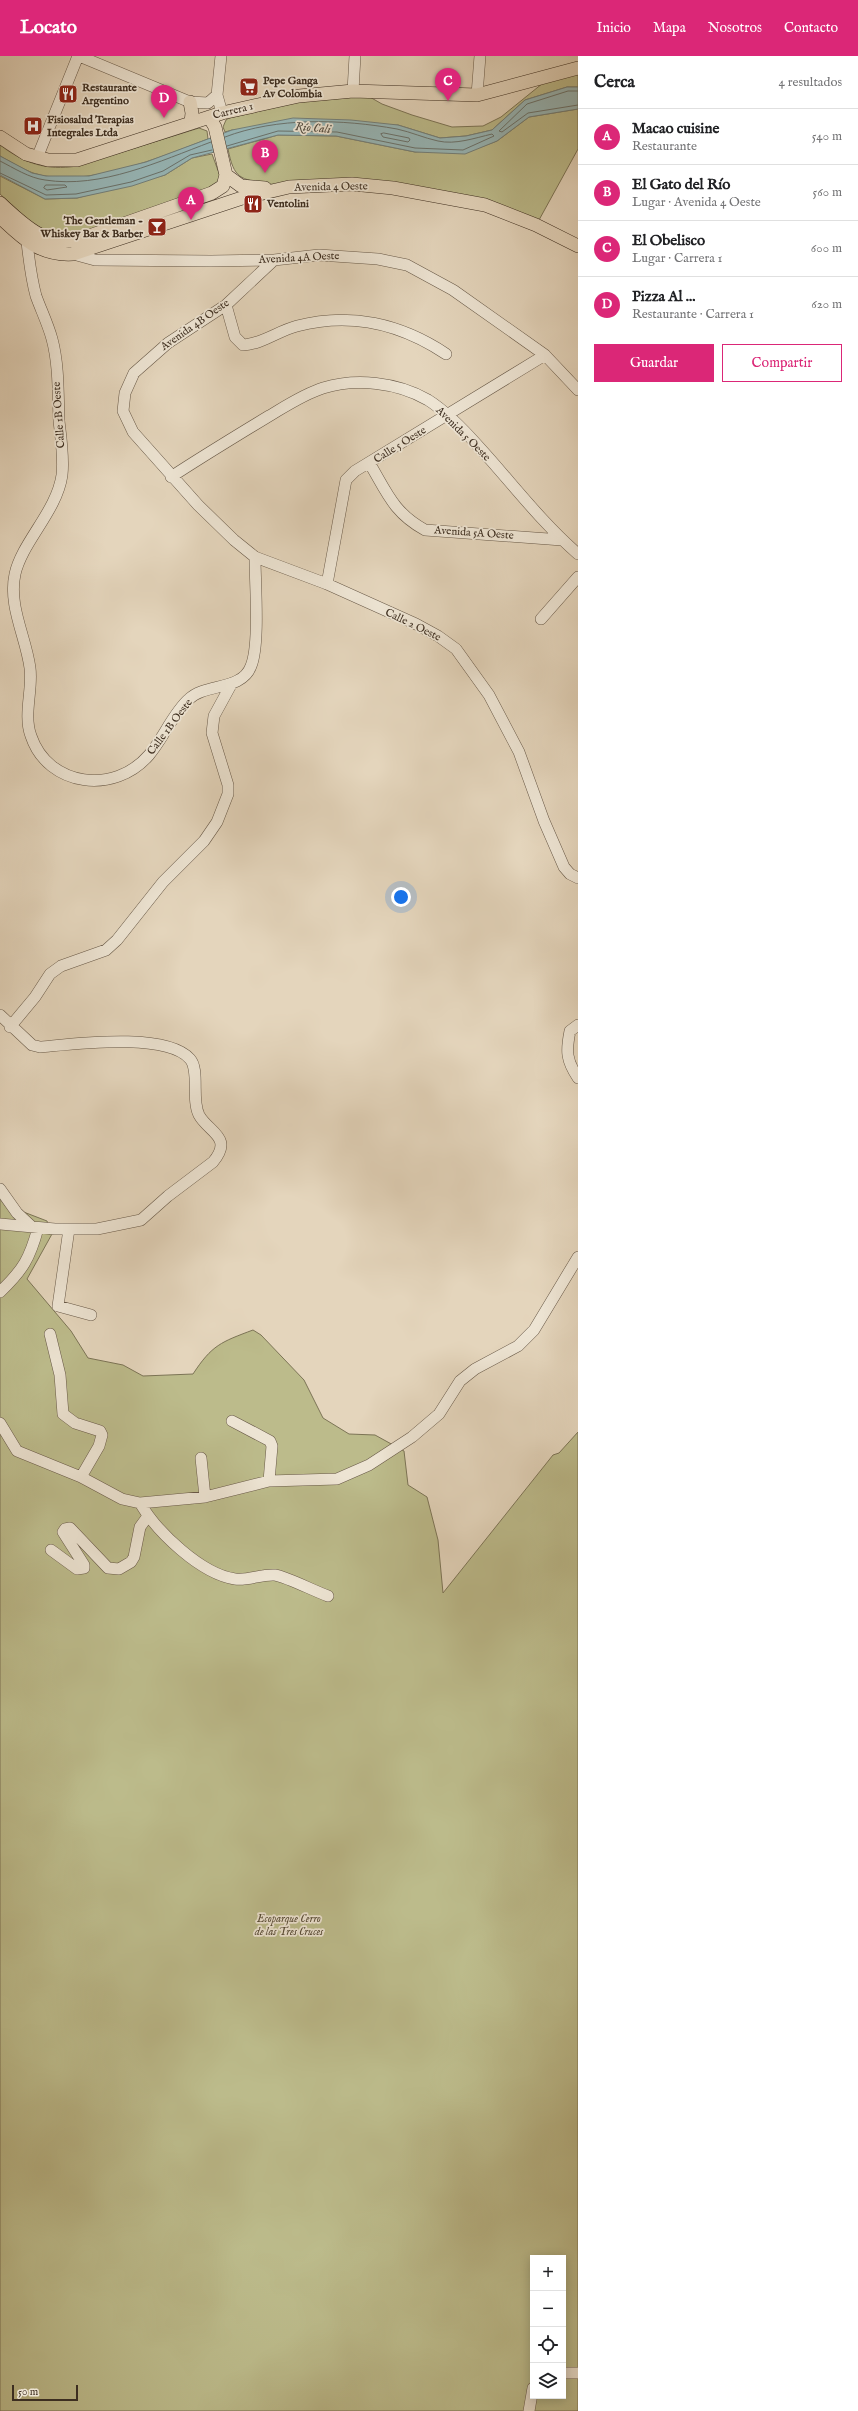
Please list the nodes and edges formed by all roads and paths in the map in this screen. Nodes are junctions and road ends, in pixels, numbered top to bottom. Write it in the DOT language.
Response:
graph roads {
  1 [pos="78,56"];
  2 [pos="221,56"];
  3 [pos="355,56"];
  4 [pos="480,56"];
  5 [pos="578,68"];
  6 [pos="354,92"];
  7 [pos="218,95"];
  8 [pos="477,95"];
  9 [pos="190,102"];
  10 [pos="215,120"];
  11 [pos="192,123"];
  12 [pos="0,137"];
  13 [pos="37,158"];
  14 [pos="225,171"];
  15 [pos="288,187"];
  16 [pos="0,203"];
  17 [pos="0,217"];
  18 [pos="78,240"];
  19 [pos="27,242"];
  20 [pos="578,246"];
  21 [pos="85,255"];
  22 [pos="274,260"];
  23 [pos="226,305"];
  24 [pos="446,354"];
  25 [pos="545,355"];
  26 [pos="578,390"];
  27 [pos="448,415"];
  28 [pos="370,464"];
  29 [pos="171,477"];
  30 [pos="562,540"];
  31 [pos="578,554"];
  32 [pos="255,557"];
  33 [pos="578,578"];
  34 [pos="327,584"];
  35 [pos="541,619"];
  36 [pos="232,683"];
  37 [pos="578,878"];
  38 [pos="0,1015"];
  39 [pos="578,1025"];
  40 [pos="10,1026"];
  41 [pos="578,1078"];
  42 [pos="0,1189"];
  43 [pos="0,1224"];
  44 [pos="34,1227"];
  45 [pos="69,1229"];
  46 [pos="578,1257"];
  47 [pos="0,1292"];
  48 [pos="91,1315"];
  49 [pos="50,1334"];
  50 [pos="232,1421"];
  51 [pos="0,1423"];
  52 [pos="201,1458"];
  53 [pos="81,1477"];
  54 [pos="270,1481"];
  55 [pos="205,1497"];
  56 [pos="140,1503"];
  57 [pos="148,1516"];
  58 [pos="51,1550"];
  59 [pos="328,1596"];
  60 [pos="578,2372"];
  61 [pos="566,2373"];
  62 [pos="531,2399"];
  63 [pos="529,2411"];
  1 -- 9 [label="street"];
  1 -- 13 [label="street"];
  2 -- 7 [label="street"];
  3 -- 6 [label="street"];
  4 -- 8 [label="street"];
  5 -- 8 [label="main road, Carrera 1"];
  6 -- 8 [label="main road, Carrera 1"];
  6 -- 10 [label="main road, Carrera 1"];
  7 -- 9 [label="street"];
  7 -- 10 [label="street"];
  9 -- 10 [label="street"];
  9 -- 11 [label="main road"];
  10 -- 11 [label="main road, Carrera 1"];
  10 -- 14 [label="main road"];
  11 -- 13 [label="main road, Carrera 1"];
  12 -- 13 [label="main road, Carrera 1"];
  14 -- 15 [label="main road"];
  14 -- 18 [label="main road"];
  15 -- 20 [label="main road, Avenida 4 Oeste"];
  15 -- 21 [label="main road, Avenida 4 Oeste"];
  16 -- 18 [label="main road"];
  17 -- 19 [label="main road, Avenida 4 Oeste"];
  18 -- 21 [label="street"];
  19 -- 21 [label="main road, Avenida 4 Oeste"];
  19 -- 36 [label="street, Calle 1B Oeste"];
  21 -- 22 [label="street, Avenida 4A Oeste"];
  22 -- 23 [label="street, Avenida 4B Oeste"];
  22 -- 25 [label="street, Avenida 4A Oeste"];
  23 -- 24 [label="street"];
  23 -- 29 [label="street, Avenida 4B Oeste"];
  25 -- 26 [label="street, Avenida 4A Oeste"];
  25 -- 27 [label="street, Calle 5 Oeste"];
  27 -- 28 [label="street, Calle 5 Oeste"];
  27 -- 29 [label="street, Avenida 5 Oeste"];
  27 -- 30 [label="street, Avenida 5 Oeste"];
  28 -- 30 [label="street, Avenida 5A Oeste"];
  28 -- 34 [label="street, Calle 5 Oeste"];
  29 -- 32 [label="street, Calle 2 Oeste"];
  30 -- 31 [label="street, Avenida 5 Oeste"];
  32 -- 34 [label="street, Calle 2 Oeste"];
  32 -- 36 [label="street"];
  33 -- 35 [label="street"];
  34 -- 37 [label="street, Calle 2 Oeste"];
  36 -- 40 [label="street"];
  38 -- 40 [label="street"];
  39 -- 41 [label="street"];
  40 -- 45 [label="street"];
  42 -- 44 [label="street"];
  43 -- 44 [label="street"];
  44 -- 45 [label="street"];
  44 -- 47 [label="street"];
  45 -- 48 [label="street"];
  46 -- 54 [label="street"];
  49 -- 53 [label="street"];
  50 -- 54 [label="street"];
  51 -- 53 [label="street"];
  52 -- 55 [label="street"];
  53 -- 56 [label="street"];
  54 -- 55 [label="street"];
  55 -- 56 [label="street"];
  56 -- 57 [label="street"];
  57 -- 58 [label="street"];
  57 -- 59 [label="street"];
  60 -- 61 [label="street"];
  62 -- 63 [label="street"];
}
